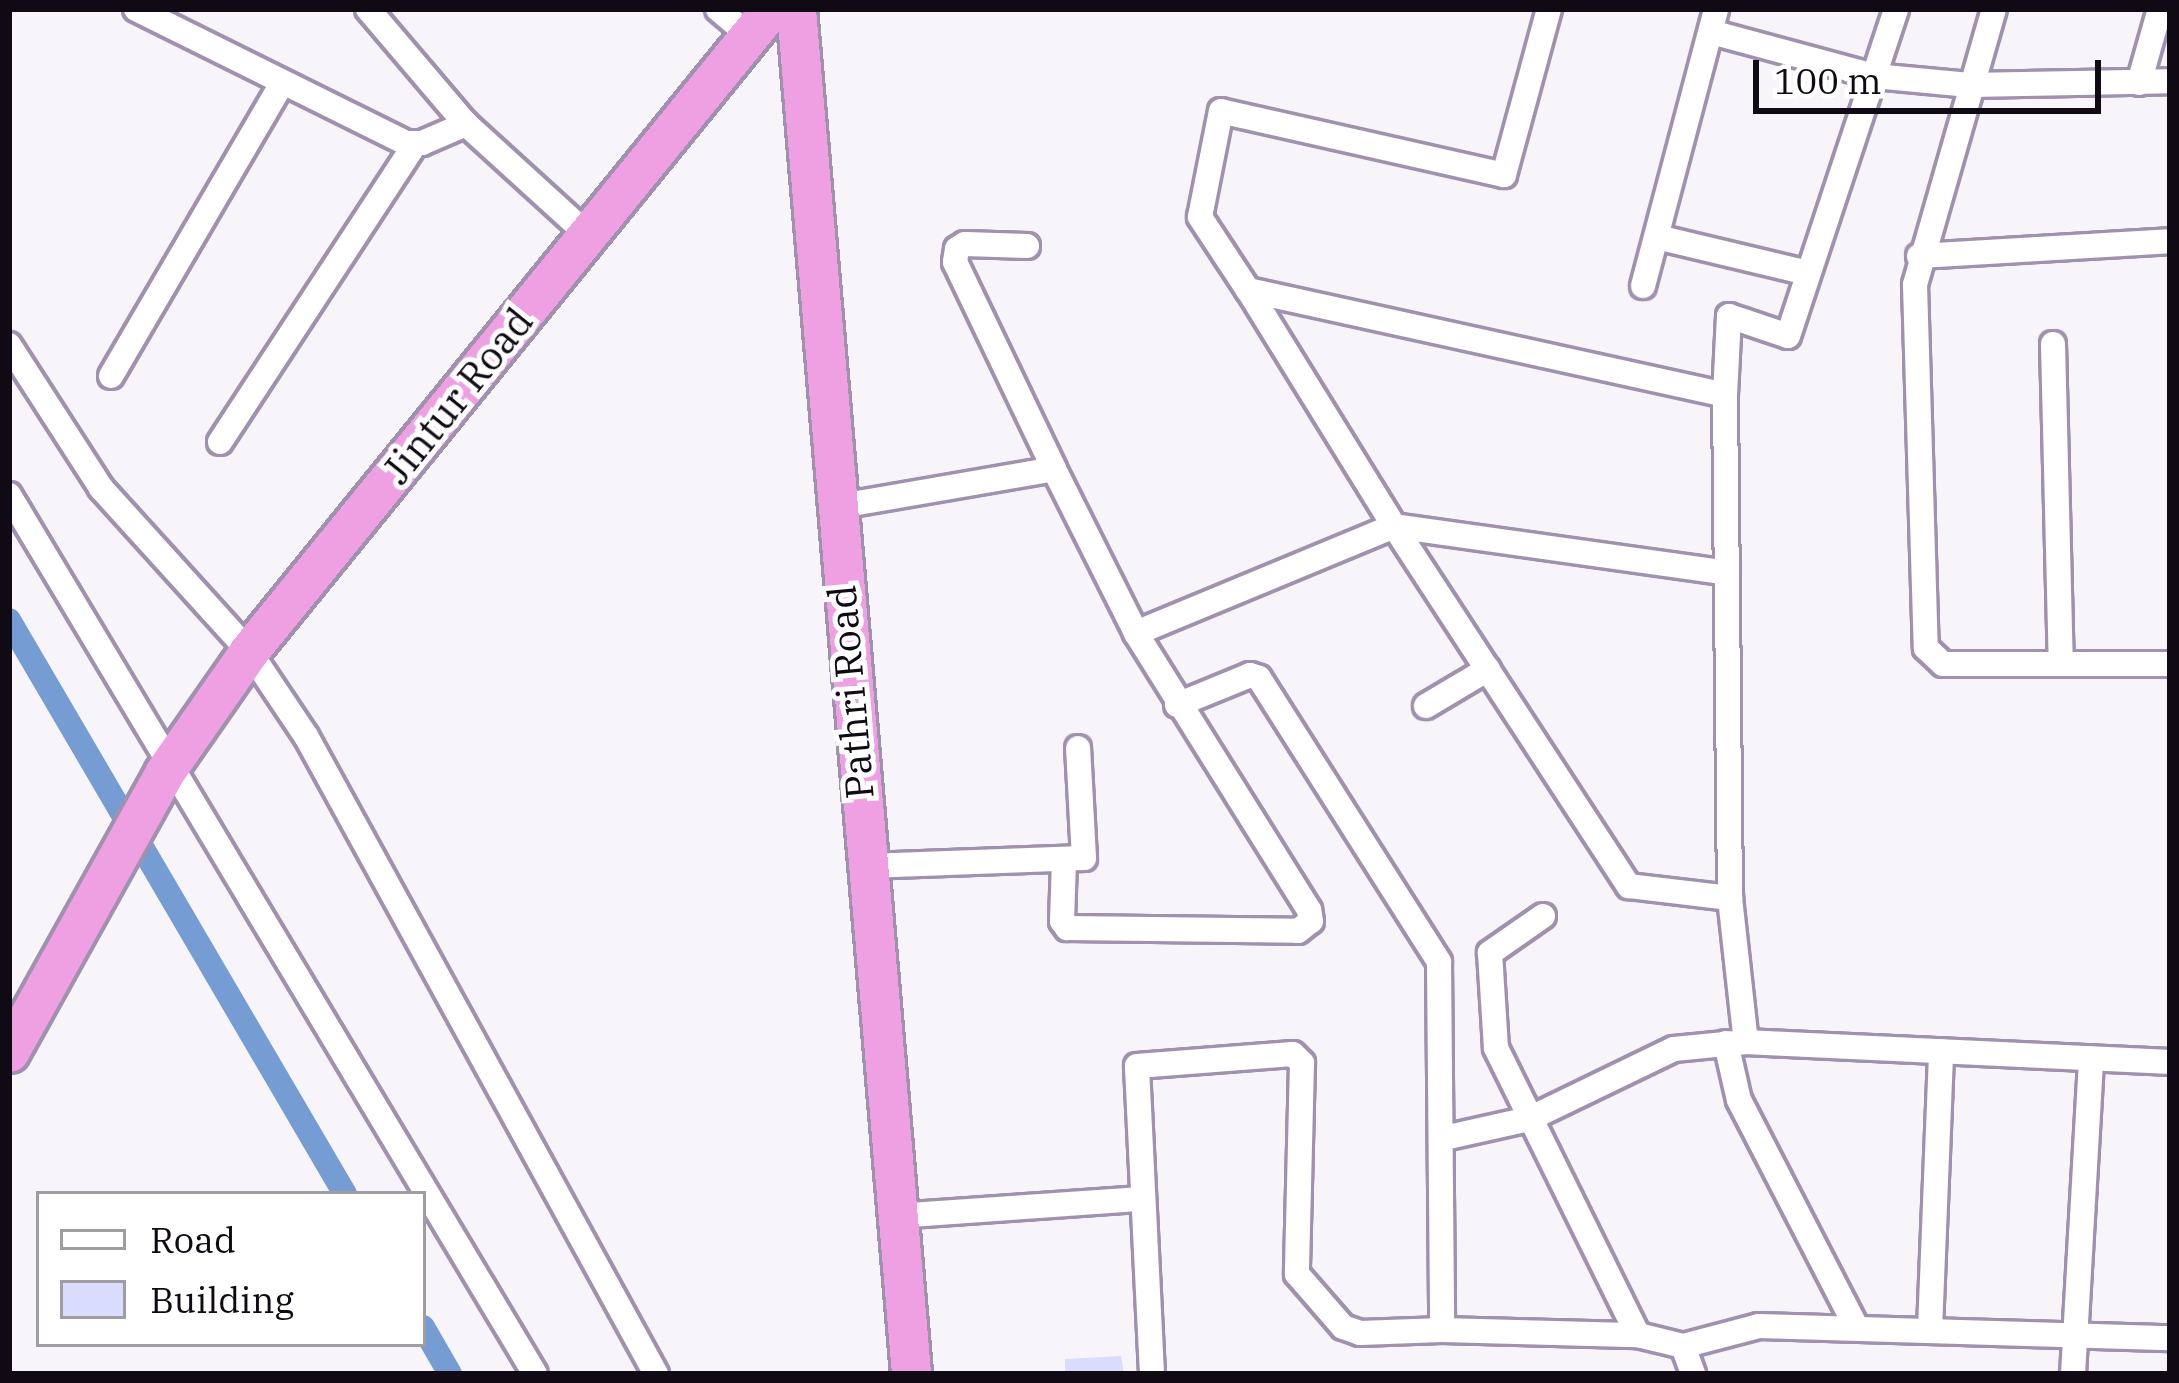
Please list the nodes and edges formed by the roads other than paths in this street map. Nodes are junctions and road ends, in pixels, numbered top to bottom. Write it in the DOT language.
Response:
graph roads {
  1 [pos="136,9"];
  2 [pos="368,9"];
  3 [pos="718,9"];
  4 [pos="1549,9"];
  5 [pos="1896,9"];
  6 [pos="1994,9"];
  7 [pos="2160,9"];
  8 [pos="770,20"];
  9 [pos="1714,21"];
  10 [pos="1874,76"];
  11 [pos="2170,81"];
  12 [pos="282,83"];
  13 [pos="2139,83"];
  14 [pos="1970,86"];
  15 [pos="466,124"];
  16 [pos="414,145"];
  17 [pos="590,236"];
  18 [pos="1657,237"];
  19 [pos="2170,241"];
  20 [pos="1027,245"];
  21 [pos="1919,256"];
  22 [pos="1808,273"];
  23 [pos="1642,286"];
  24 [pos="1248,290"];
  25 [pos="2053,344"];
  26 [pos="9,345"];
  27 [pos="111,376"];
  28 [pos="1725,395"];
  29 [pos="220,442"];
  30 [pos="1054,469"];
  31 [pos="9,495"];
  32 [pos="835,507"];
  33 [pos="1394,526"];
  34 [pos="1726,573"];
  35 [pos="1136,633"];
  36 [pos="249,651"];
  37 [pos="2061,664"];
  38 [pos="2170,664"];
  39 [pos="1488,669"];
  40 [pos="1177,705"];
  41 [pos="1426,706"];
  42 [pos="1078,748"];
  43 [pos="167,767"];
  44 [pos="1064,860"];
  45 [pos="866,866"];
  46 [pos="1730,898"];
  47 [pos="1543,916"];
  48 [pos="1736,1042"];
  49 [pos="1941,1051"];
  50 [pos="9,1052"];
  51 [pos="2091,1058"];
  52 [pos="2170,1062"];
  53 [pos="1529,1119"];
  54 [pos="1444,1138"];
  55 [pos="424,1191"];
  56 [pos="426,1194"];
  57 [pos="1140,1199"];
  58 [pos="897,1216"];
  59 [pos="1856,1325"];
  60 [pos="1930,1329"];
  61 [pos="1442,1330"];
  62 [pos="2073,1334"];
  63 [pos="1638,1335"];
  64 [pos="2170,1338"];
  65 [pos="1683,1346"];
  66 [pos="535,1374"];
  67 [pos="656,1374"];
  68 [pos="910,1374"];
  69 [pos="1152,1374"];
  70 [pos="1693,1374"];
  71 [pos="2073,1374"];
  1 -- 12 [label="street"];
  2 -- 15 [label="street"];
  3 -- 8 [label="street"];
  4 -- 24 [label="street"];
  5 -- 10 [label="street"];
  6 -- 14 [label="street"];
  7 -- 13 [label="street"];
  8 -- 17 [label="highway, Jintur Road"];
  8 -- 32 [label="highway, Pathri Road"];
  9 -- 10 [label="street"];
  9 -- 18 [label="street"];
  10 -- 14 [label="street"];
  10 -- 22 [label="street"];
  11 -- 13 [label="street"];
  12 -- 16 [label="street"];
  12 -- 27 [label="street"];
  13 -- 14 [label="street"];
  14 -- 21 [label="street"];
  15 -- 16 [label="street"];
  15 -- 17 [label="street"];
  16 -- 29 [label="street"];
  17 -- 36 [label="highway, Jintur Road"];
  18 -- 22 [label="street"];
  18 -- 23 [label="street"];
  19 -- 21 [label="street"];
  20 -- 30 [label="street"];
  21 -- 37 [label="street"];
  22 -- 28 [label="street"];
  24 -- 28 [label="street"];
  24 -- 33 [label="street"];
  25 -- 37 [label="street"];
  26 -- 36 [label="street"];
  28 -- 34 [label="street"];
  30 -- 32 [label="street"];
  30 -- 35 [label="street"];
  31 -- 43 [label="street"];
  32 -- 45 [label="highway, Pathri Road"];
  33 -- 34 [label="street"];
  33 -- 35 [label="street"];
  33 -- 39 [label="street"];
  34 -- 46 [label="street"];
  35 -- 40 [label="street"];
  36 -- 43 [label="highway, Jintur Road"];
  36 -- 67 [label="street"];
  37 -- 38 [label="street"];
  39 -- 41 [label="street"];
  39 -- 46 [label="street"];
  40 -- 44 [label="street"];
  40 -- 54 [label="street"];
  42 -- 44 [label="street"];
  43 -- 50 [label="highway, Jintur Road"];
  43 -- 55 [label="street"];
  44 -- 45 [label="street"];
  45 -- 58 [label="highway, Pathri Road"];
  46 -- 48 [label="street"];
  47 -- 53 [label="street"];
  48 -- 49 [label="street"];
  48 -- 53 [label="street"];
  48 -- 59 [label="street"];
  49 -- 51 [label="street"];
  49 -- 60 [label="street"];
  51 -- 52 [label="street"];
  51 -- 62 [label="street"];
  53 -- 54 [label="street"];
  53 -- 63 [label="street"];
  54 -- 61 [label="street"];
  56 -- 66 [label="street"];
  57 -- 58 [label="street"];
  57 -- 61 [label="street"];
  57 -- 69 [label="street"];
  58 -- 68 [label="highway, Pathri Road"];
  59 -- 60 [label="street"];
  59 -- 65 [label="street"];
  60 -- 62 [label="street"];
  61 -- 63 [label="street"];
  62 -- 64 [label="street"];
  62 -- 71 [label="street"];
  63 -- 65 [label="street"];
  65 -- 70 [label="street"];
}
